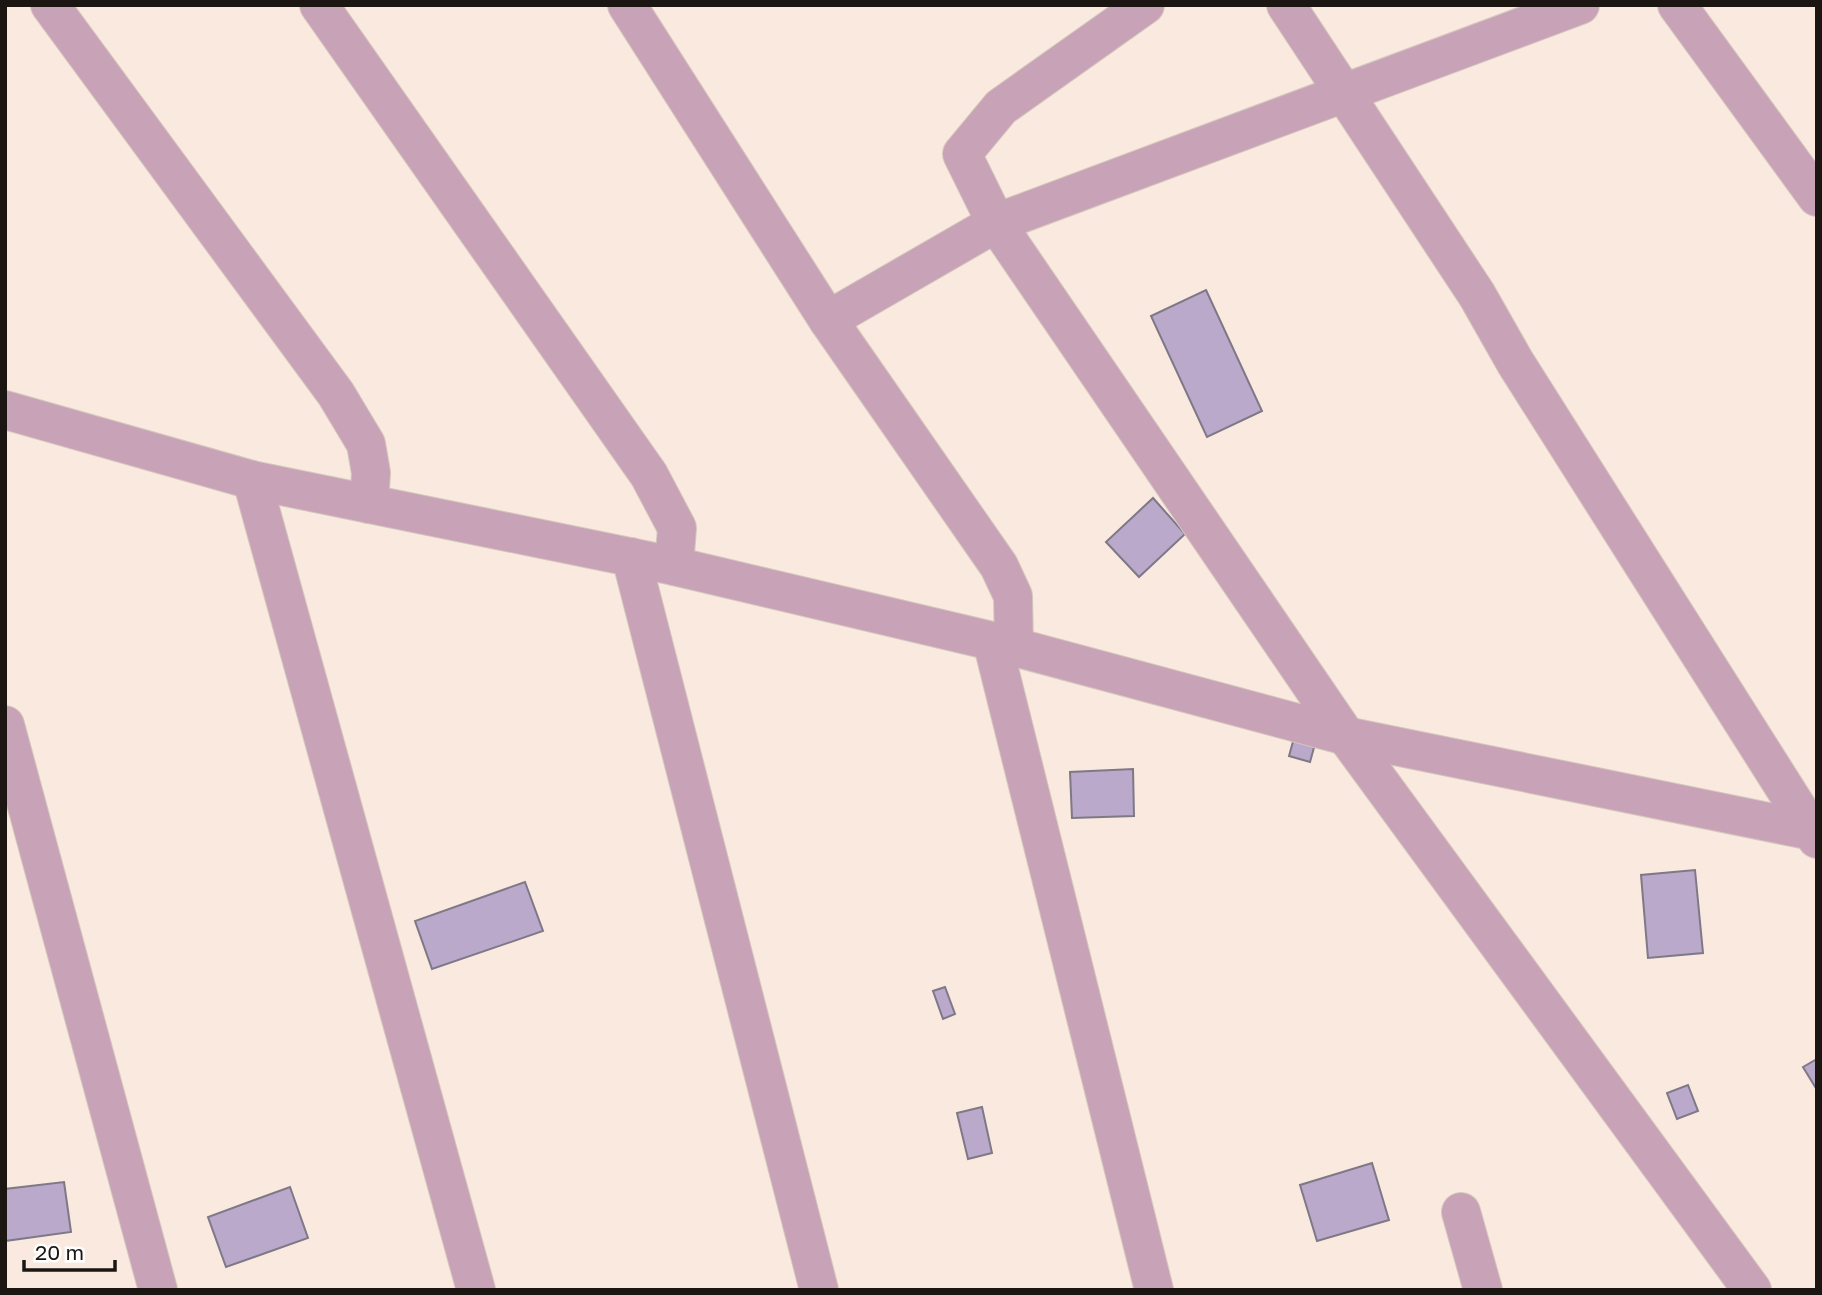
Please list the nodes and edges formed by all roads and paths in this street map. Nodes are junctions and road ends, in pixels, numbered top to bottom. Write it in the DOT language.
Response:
graph roads {
  1 [pos="50,5"];
  2 [pos="318,5"];
  3 [pos="627,5"];
  4 [pos="1144,5"];
  5 [pos="1286,5"];
  6 [pos="1580,5"];
  7 [pos="1677,5"];
  8 [pos="1345,92"];
  9 [pos="1817,197"];
  10 [pos="996,223"];
  11 [pos="828,320"];
  12 [pos="5,410"];
  13 [pos="252,480"];
  14 [pos="369,503"];
  15 [pos="631,556"];
  16 [pos="674,566"];
  17 [pos="1003,644"];
  18 [pos="5,725"];
  19 [pos="1346,736"];
  20 [pos="1814,835"];
  21 [pos="1461,1212"];
  22 [pos="158,1290"];
  23 [pos="476,1290"];
  24 [pos="819,1290"];
  25 [pos="1154,1290"];
  26 [pos="1483,1290"];
  27 [pos="1752,1290"];
  1 -- 14 [label="street"];
  2 -- 16 [label="street"];
  3 -- 11 [label="street"];
  4 -- 10 [label="street"];
  5 -- 8 [label="street"];
  6 -- 8 [label="street"];
  7 -- 9 [label="street"];
  8 -- 10 [label="street"];
  8 -- 20 [label="street"];
  10 -- 11 [label="street"];
  10 -- 19 [label="street"];
  11 -- 17 [label="street"];
  12 -- 13 [label="street"];
  13 -- 14 [label="street"];
  13 -- 23 [label="street"];
  14 -- 15 [label="street"];
  15 -- 16 [label="street"];
  15 -- 24 [label="street"];
  16 -- 17 [label="street"];
  17 -- 19 [label="street"];
  17 -- 25 [label="street"];
  18 -- 22 [label="street"];
  19 -- 20 [label="street"];
  19 -- 27 [label="street"];
  21 -- 26 [label="street"];
}
